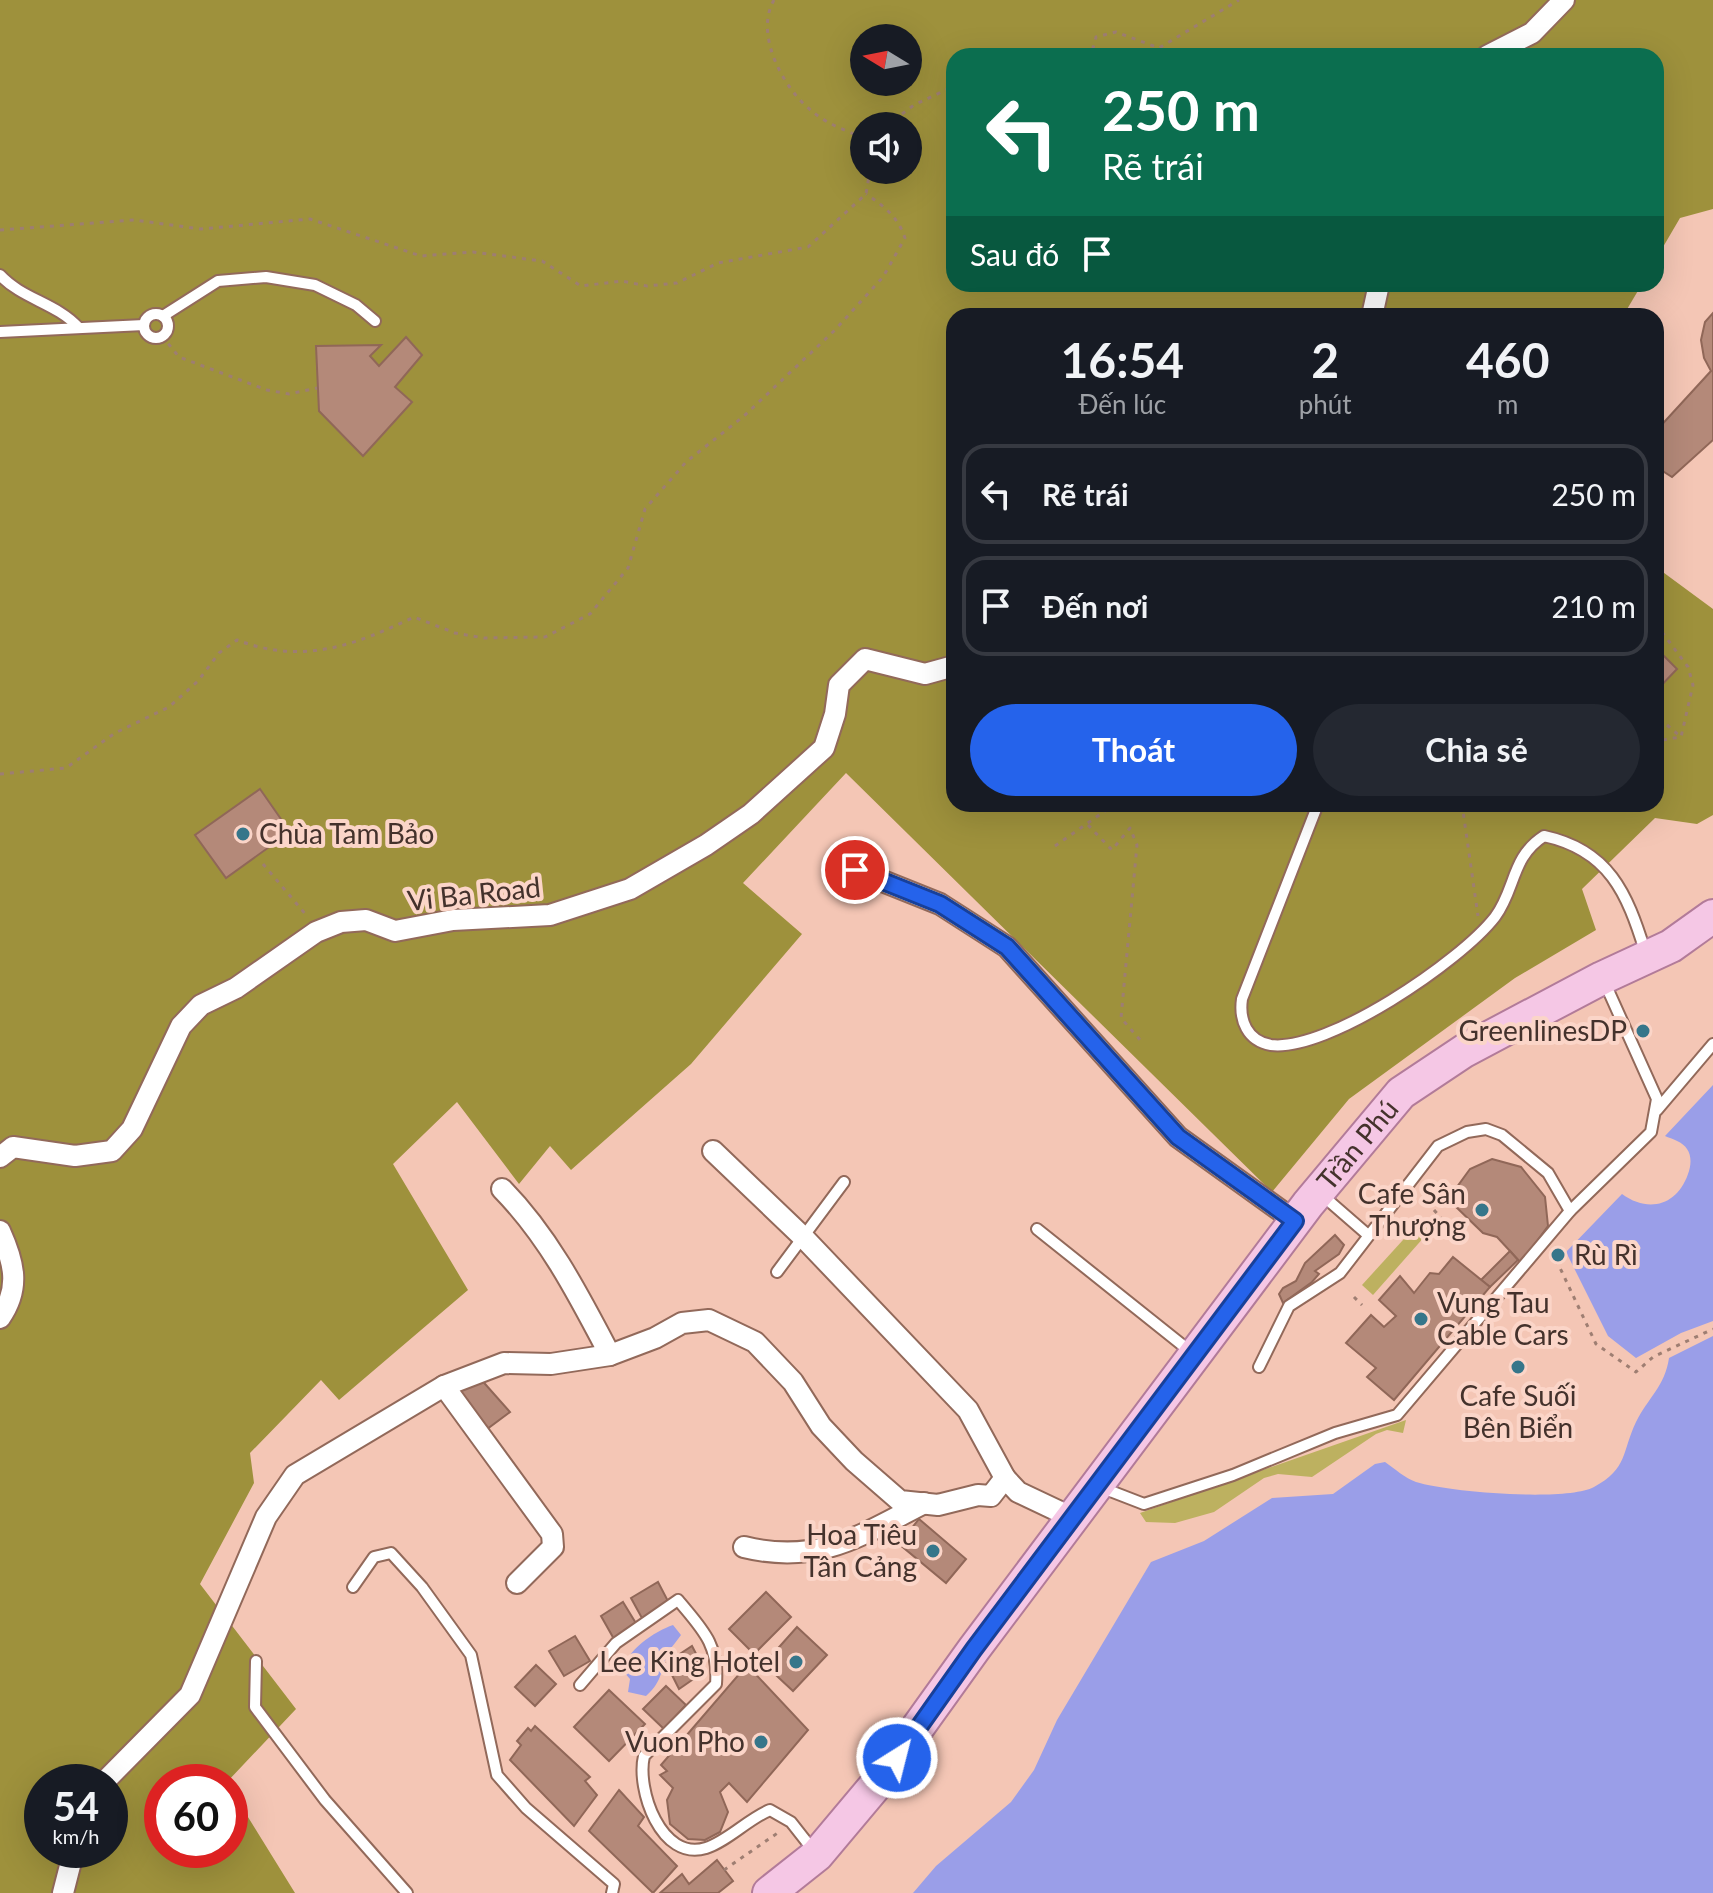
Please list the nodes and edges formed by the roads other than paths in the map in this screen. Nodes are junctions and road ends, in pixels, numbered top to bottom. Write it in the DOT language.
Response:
graph roads {
  1 [pos="1564,0"];
  2 [pos="1503,48"];
  3 [pos="0,275"];
  4 [pos="163,316"];
  5 [pos="375,321"];
  6 [pos="144,325"];
  7 [pos="78,327"];
  8 [pos="0,332"];
  9 [pos="946,668"];
  10 [pos="1315,812"];
  11 [pos="855,870"];
  12 [pos="1713,916"];
  13 [pos="1647,957"];
  14 [pos="1602,978"];
  15 [pos="1713,1044"];
  16 [pos="1657,1110"];
  17 [pos="713,1151"];
  18 [pos="0,1157"];
  19 [pos="844,1182"];
  20 [pos="502,1189"];
  21 [pos="1318,1191"];
  22 [pos="1570,1211"];
  23 [pos="1295,1221"];
  24 [pos="1037,1229"];
  25 [pos="0,1231"];
  26 [pos="1368,1235"];
  27 [pos="804,1238"];
  28 [pos="777,1272"];
  29 [pos="0,1318"];
  30 [pos="610,1355"];
  31 [pos="1196,1356"];
  32 [pos="1259,1367"];
  33 [pos="444,1386"];
  34 [pos="1005,1478"];
  35 [pos="1098,1486"];
  36 [pos="924,1503"];
  37 [pos="1073,1518"];
  38 [pos="744,1547"];
  39 [pos="517,1583"];
  40 [pos="353,1587"];
  41 [pos="256,1661"];
  42 [pos="580,1685"];
  43 [pos="122,1764"];
  44 [pos="817,1855"];
  45 [pos="69,1868"];
  46 [pos="63,1893"];
  47 [pos="407,1893"];
  48 [pos="612,1893"];
  49 [pos="769,1893"];
  1 -- 2 [label="street"];
  3 -- 7 [label="lane"];
  4 -- 5 [label="lane"];
  4 -- 6 [label="lane"];
  4 -- 6 [label="lane"];
  6 -- 7 [label="lane"];
  7 -- 8 [label="lane"];
  9 -- 18 [label="street, Vi Ba Road"];
  10 -- 13 [label="lane"];
  11 -- 23 [label="street"];
  12 -- 13 [label="main road, Trần Phú"];
  13 -- 14 [label="main road, Trần Phú"];
  14 -- 16 [label="lane"];
  14 -- 21 [label="main road, Trần Phú"];
  15 -- 16 [label="lane"];
  16 -- 22 [label="lane"];
  17 -- 27 [label="street"];
  19 -- 27 [label="lane"];
  20 -- 30 [label="street"];
  21 -- 23 [label="main road, Trần Phú"];
  21 -- 26 [label="lane"];
  22 -- 26 [label="lane"];
  22 -- 35 [label="lane"];
  23 -- 31 [label="main road, Trần Phú"];
  24 -- 31 [label="lane"];
  25 -- 29 [label="street"];
  26 -- 32 [label="lane"];
  27 -- 28 [label="lane"];
  27 -- 34 [label="street"];
  30 -- 33 [label="street"];
  30 -- 36 [label="street"];
  31 -- 35 [label="main road, Trần Phú"];
  33 -- 39 [label="street"];
  33 -- 43 [label="street"];
  34 -- 36 [label="street"];
  34 -- 37 [label="street"];
  35 -- 37 [label="main road, Trần Phú"];
  36 -- 38 [label="street"];
  37 -- 44 [label="main road, Trần Phú"];
  40 -- 48 [label="lane"];
  41 -- 47 [label="lane"];
  42 -- 44 [label="lane"];
  44 -- 49 [label="main road, Trần Phú"];
  45 -- 46 [label="street"];
}
